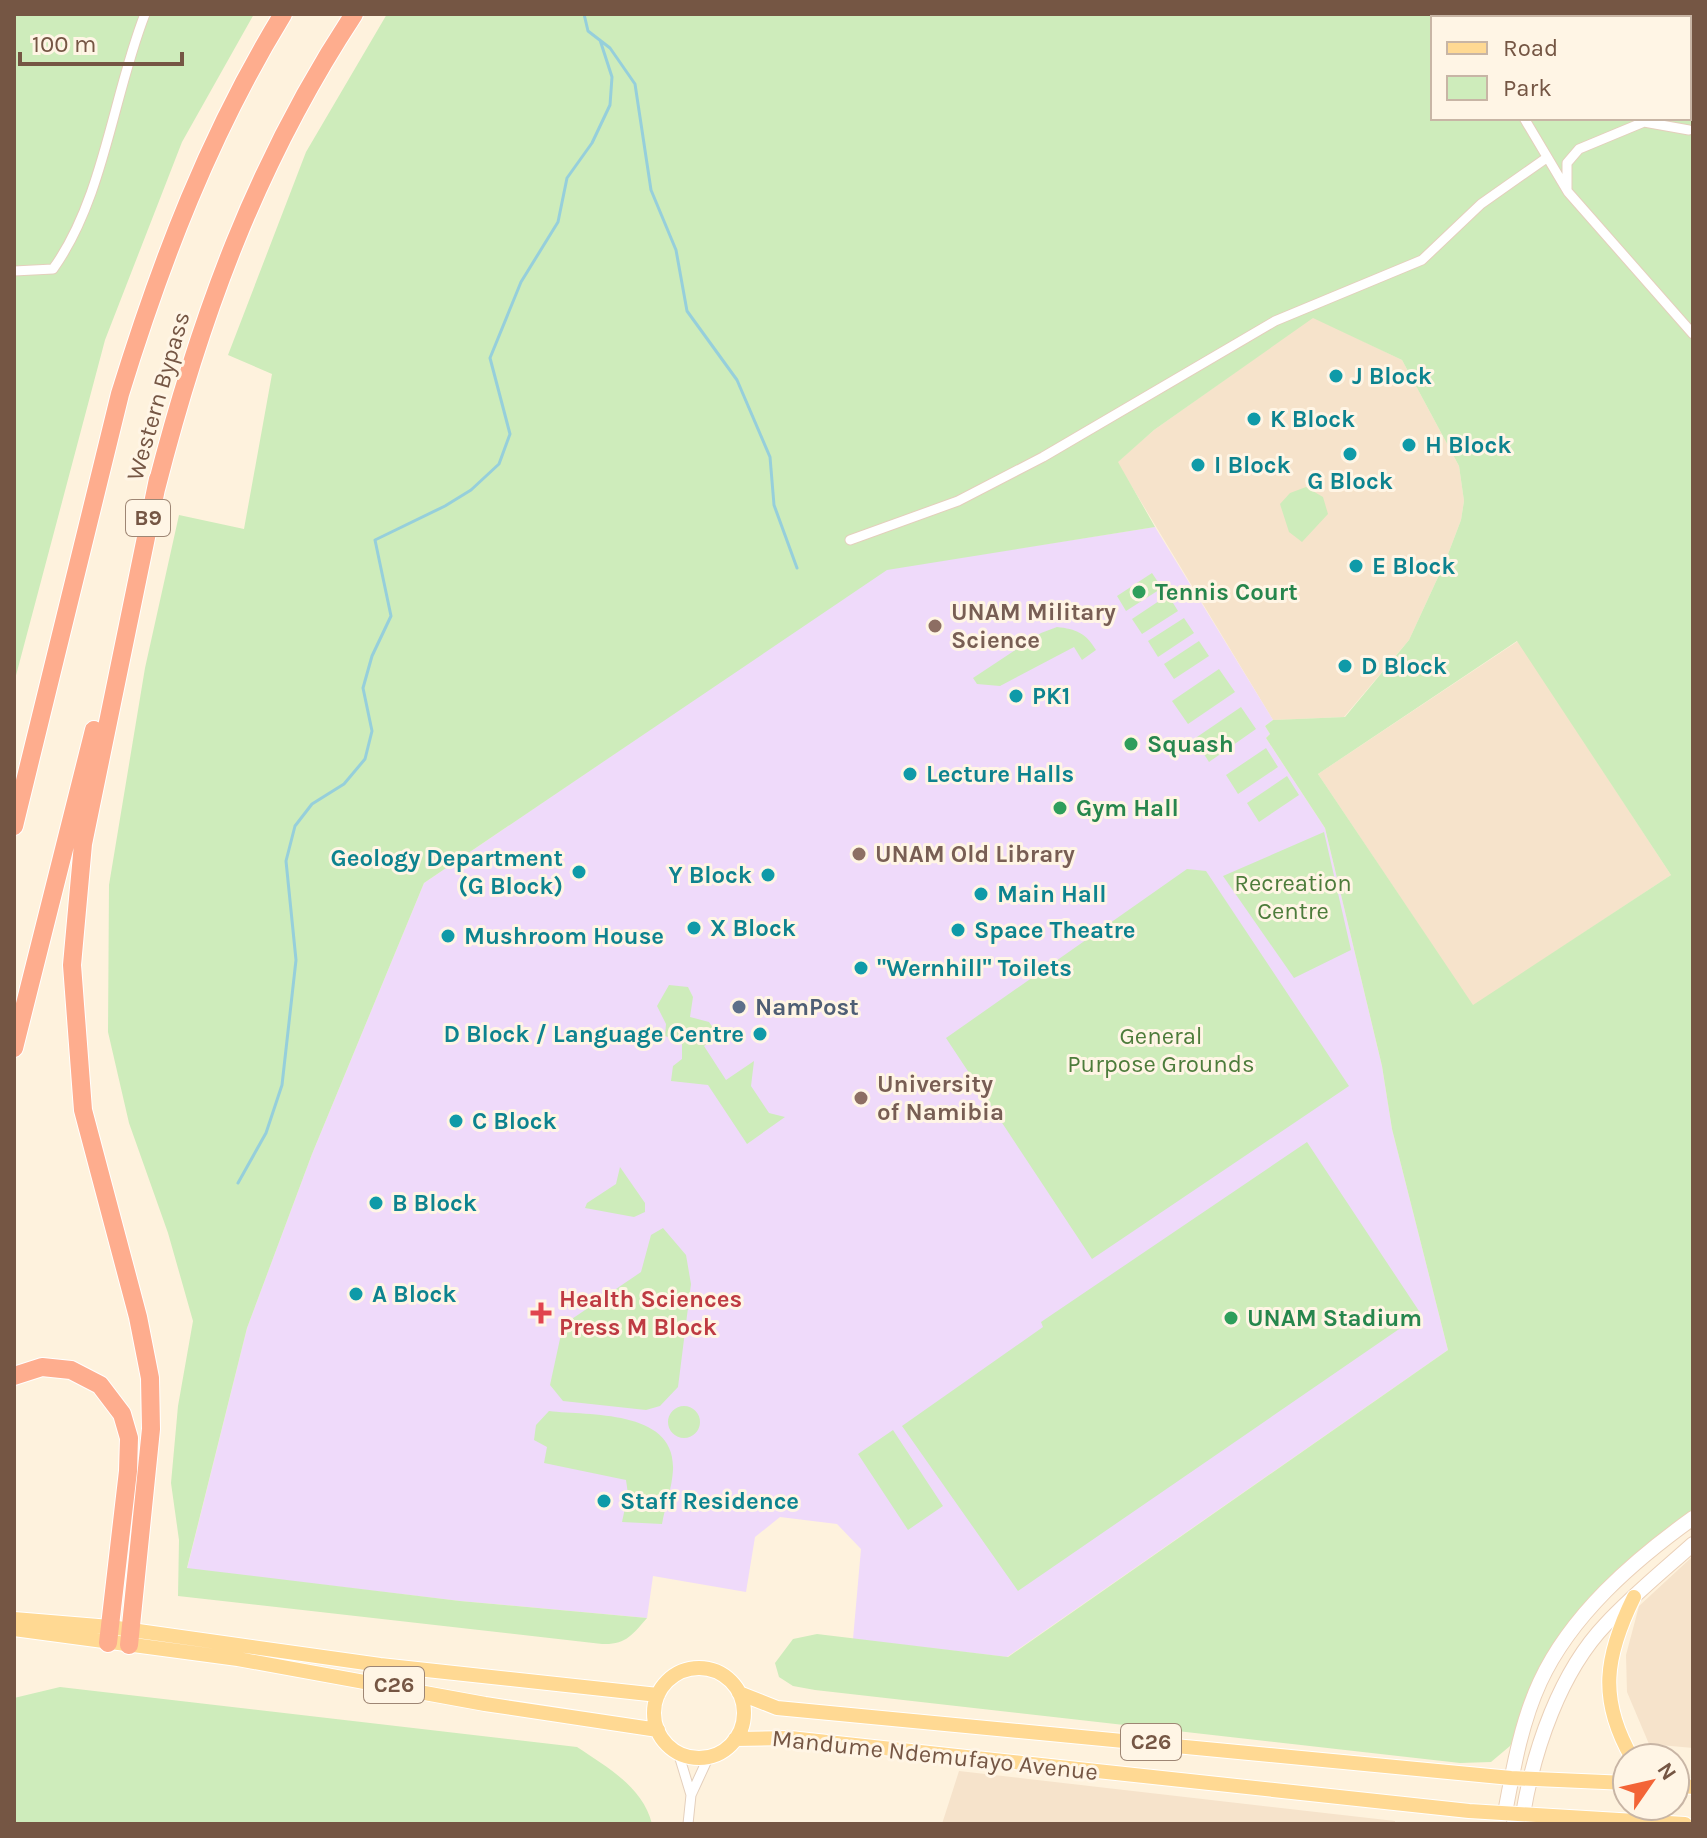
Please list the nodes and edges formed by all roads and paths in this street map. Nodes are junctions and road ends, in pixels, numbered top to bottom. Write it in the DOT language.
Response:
graph roads {
  1 [pos="145,14"];
  2 [pos="283,14"];
  3 [pos="354,14"];
  4 [pos="1525,120"];
  5 [pos="1689,130"];
  6 [pos="1545,159"];
  7 [pos="1568,192"];
  8 [pos="14,271"];
  9 [pos="1693,334"];
  10 [pos="158,479"];
  11 [pos="850,540"];
  12 [pos="16,818"];
  13 [pos="14,1048"];
  14 [pos="14,1376"];
  15 [pos="1693,1518"];
  16 [pos="1693,1544"];
  17 [pos="1634,1597"];
  18 [pos="14,1619"];
  19 [pos="14,1629"];
  20 [pos="109,1635"];
  21 [pos="130,1637"];
  22 [pos="739,1693"];
  23 [pos="658,1695"];
  24 [pos="658,1730"];
  25 [pos="735,1739"];
  26 [pos="1624,1742"];
  27 [pos="674,1750"];
  28 [pos="709,1756"];
  29 [pos="1511,1778"];
  30 [pos="1529,1779"];
  31 [pos="1611,1782"];
  32 [pos="691,1795"];
  33 [pos="1523,1814"];
  34 [pos="1508,1820"];
  35 [pos="688,1824"];
  36 [pos="1685,1824"];
  1 -- 8 [label="street"];
  2 -- 12 [label="highway, Western Bypass / B9"];
  3 -- 10 [label="highway, Western Bypass / B9"];
  4 -- 6 [label="street"];
  5 -- 7 [label="street"];
  6 -- 7 [label="street"];
  6 -- 11 [label="street"];
  7 -- 9 [label="street"];
  10 -- 13 [label="highway, Western Bypass / B9"];
  10 -- 21 [label="highway"];
  14 -- 20 [label="highway"];
  15 -- 29 [label="main road"];
  16 -- 17 [label="main road"];
  17 -- 26 [label="main road"];
  17 -- 30 [label="main road"];
  18 -- 20 [label="main road, C26"];
  19 -- 20 [label="main road, C26"];
  20 -- 21 [label="main road, C26"];
  21 -- 23 [label="main road, C26"];
  21 -- 24 [label="main road, C26"];
  22 -- 23 [label="main road, Mandume Ndemufayo Avenue / C26"];
  22 -- 25 [label="main road, Mandume Ndemufayo Avenue"];
  22 -- 29 [label="main road, Mandume Ndemufayo Avenue / C26"];
  23 -- 24 [label="main road"];
  24 -- 27 [label="main road"];
  25 -- 28 [label="main road"];
  25 -- 34 [label="main road, Mandume Ndemufayo Avenue / C26"];
  27 -- 28 [label="main road"];
  27 -- 32 [label="street"];
  28 -- 32 [label="street"];
  29 -- 30 [label="main road, Mandume Ndemufayo Avenue / C26"];
  29 -- 34 [label="main road"];
  30 -- 31 [label="main road, Mandume Ndemufayo Avenue / C26"];
  30 -- 33 [label="main road"];
  32 -- 35 [label="street"];
  33 -- 34 [label="main road, Mandume Ndemufayo Avenue / C26"];
  33 -- 36 [label="main road, Mandume Ndemufayo Avenue / C26"];
}
